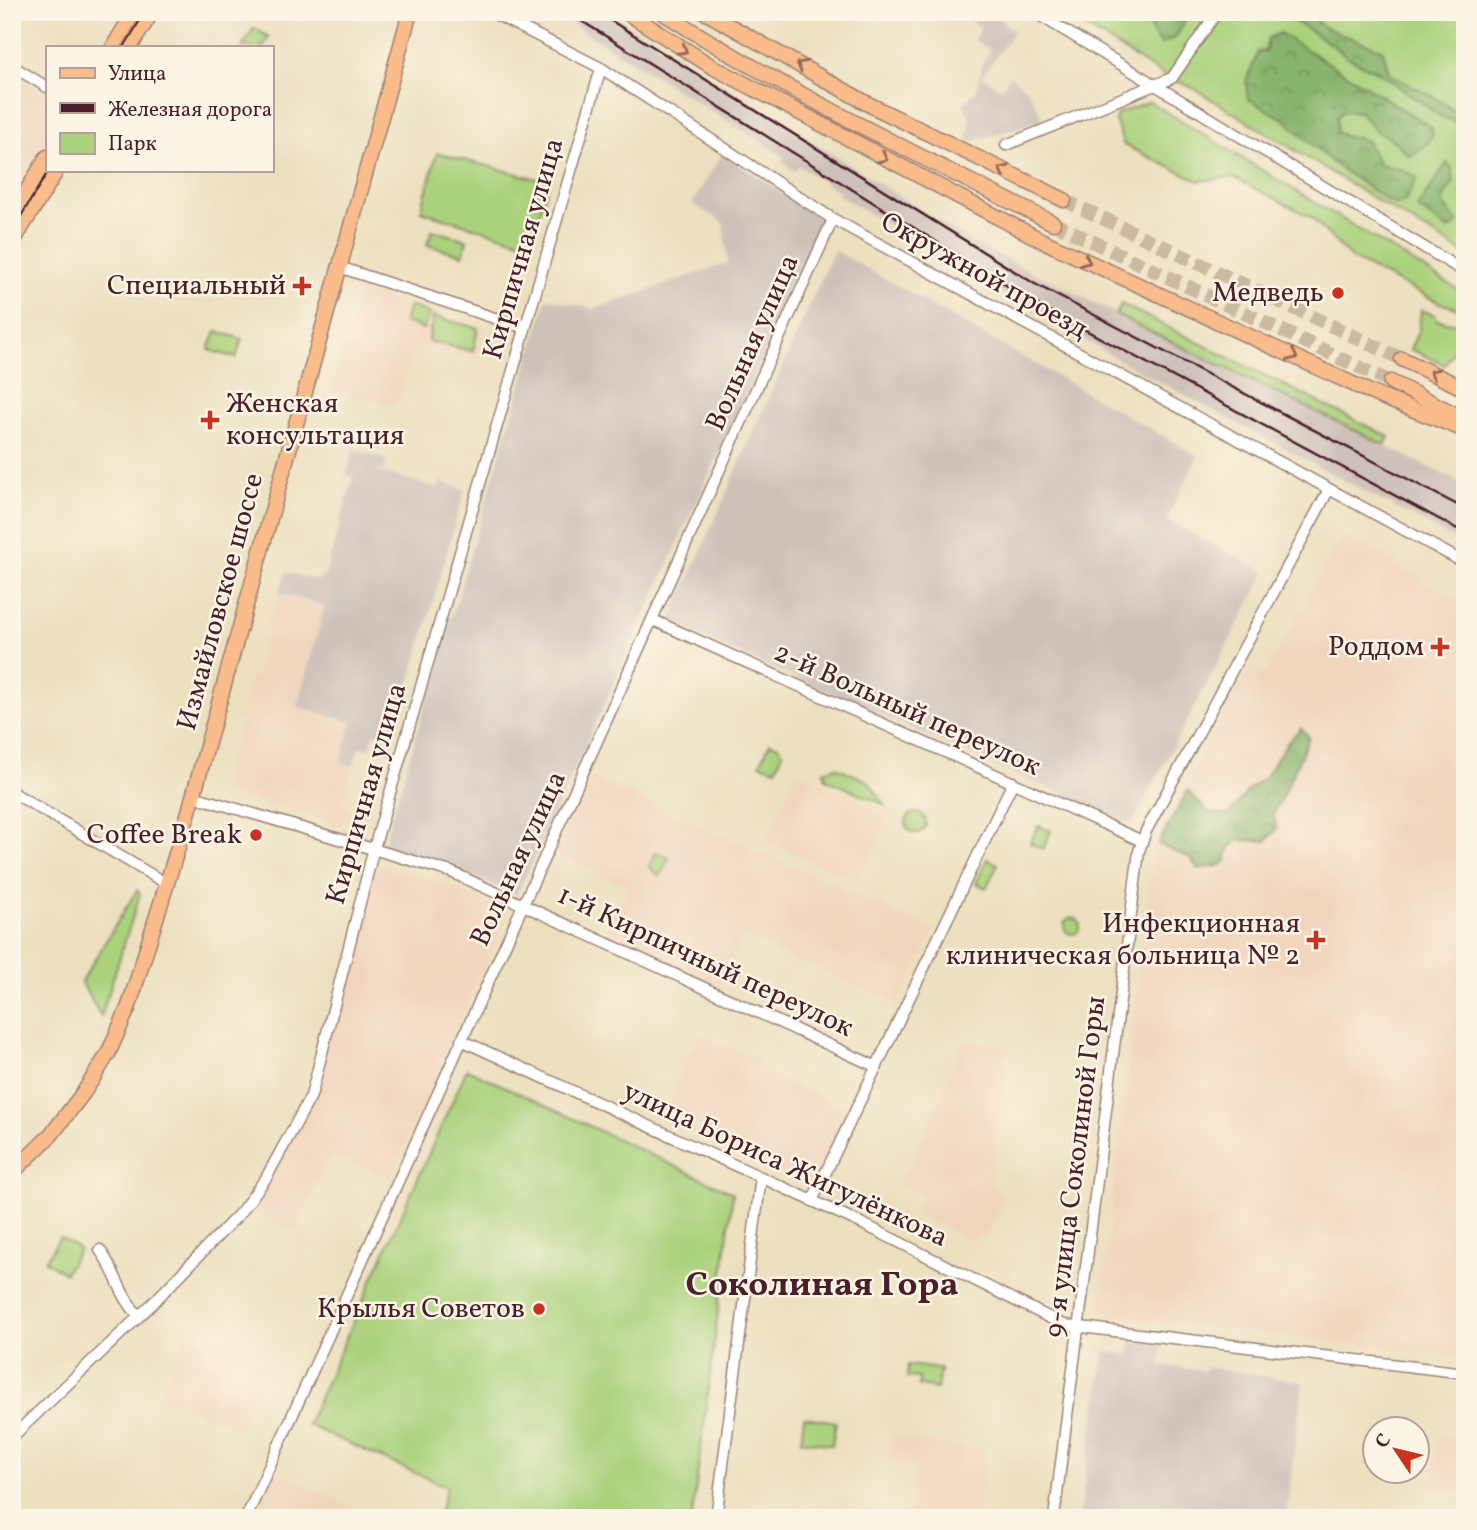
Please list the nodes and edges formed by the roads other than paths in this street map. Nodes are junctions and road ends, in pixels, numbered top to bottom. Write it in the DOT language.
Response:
graph roads {
  1 [pos="134,12"];
  2 [pos="152,12"];
  3 [pos="410,12"];
  4 [pos="491,12"];
  5 [pos="626,12"];
  6 [pos="662,12"];
  7 [pos="705,12"];
  8 [pos="1034,12"];
  9 [pos="1217,12"];
  10 [pos="114,46"];
  11 [pos="131,46"];
  12 [pos="12,66"];
  13 [pos="601,68"];
  14 [pos="46,86"];
  15 [pos="1156,86"];
  16 [pos="1006,145"];
  17 [pos="46,159"];
  18 [pos="56,172"];
  19 [pos="1064,200"];
  20 [pos="12,215"];
  21 [pos="833,219"];
  22 [pos="1053,223"];
  23 [pos="12,243"];
  24 [pos="339,267"];
  25 [pos="1465,272"];
  26 [pos="525,328"];
  27 [pos="1402,359"];
  28 [pos="1391,382"];
  29 [pos="1465,389"];
  30 [pos="1465,419"];
  31 [pos="1465,430"];
  32 [pos="1328,491"];
  33 [pos="1465,563"];
  34 [pos="653,620"];
  35 [pos="1013,782"];
  36 [pos="12,792"];
  37 [pos="193,796"];
  38 [pos="1142,841"];
  39 [pos="374,848"];
  40 [pos="167,884"];
  41 [pos="523,903"];
  42 [pos="461,1040"];
  43 [pos="877,1067"];
  44 [pos="12,1172"];
  45 [pos="761,1177"];
  46 [pos="812,1201"];
  47 [pos="100,1250"];
  48 [pos="139,1316"];
  49 [pos="1079,1327"];
  50 [pos="1465,1373"];
  51 [pos="12,1437"];
  52 [pos="246,1518"];
  53 [pos="716,1518"];
  54 [pos="1054,1518"];
  1 -- 10 [label="main road"];
  2 -- 11 [label="main road"];
  3 -- 24 [label="main road, Измайловское шоссе"];
  4 -- 13 [label="street, Окружной проезд"];
  5 -- 31 [label="main road, one-way"];
  6 -- 22 [label="main road"];
  19 -- 7 [label="main road, one-way"];
  8 -- 15 [label="street"];
  9 -- 15 [label="street"];
  12 -- 14 [label="street"];
  13 -- 21 [label="street, Окружной проезд"];
  13 -- 26 [label="street, Кирпичная улица"];
  15 -- 16 [label="street"];
  15 -- 25 [label="street"];
  17 -- 20 [label="main road"];
  18 -- 23 [label="main road"];
  21 -- 32 [label="street, Окружной проезд"];
  21 -- 34 [label="street, Вольная улица"];
  24 -- 26 [label="street"];
  24 -- 37 [label="main road, Измайловское шоссе"];
  26 -- 39 [label="street, Кирпичная улица"];
  29 -- 27 [label="main road, one-way"];
  28 -- 30 [label="main road"];
  32 -- 33 [label="street, Окружной проезд"];
  32 -- 38 [label="street, 9-я улица Соколиной Горы"];
  34 -- 35 [label="street, 2-й Вольный переулок"];
  34 -- 41 [label="street, Вольная улица"];
  35 -- 38 [label="street, 2-й Вольный переулок"];
  35 -- 43 [label="street"];
  36 -- 40 [label="street"];
  37 -- 39 [label="street, 1-й Кирпичный переулок"];
  37 -- 40 [label="main road, Измайловское шоссе"];
  38 -- 49 [label="street, 9-я улица Соколиной Горы"];
  39 -- 41 [label="street, 1-й Кирпичный переулок"];
  39 -- 48 [label="street, Кирпичная улица"];
  40 -- 44 [label="main road, Измайловское шоссе"];
  41 -- 42 [label="street, Вольная улица"];
  41 -- 43 [label="street, 1-й Кирпичный переулок"];
  42 -- 45 [label="street, улица Бориса Жигулёнкова"];
  42 -- 52 [label="street, Вольная улица"];
  43 -- 46 [label="street"];
  45 -- 46 [label="street, улица Бориса Жигулёнкова"];
  45 -- 53 [label="street"];
  46 -- 49 [label="street, улица Бориса Жигулёнкова"];
  47 -- 48 [label="street"];
  48 -- 51 [label="street, Кирпичная улица"];
  49 -- 50 [label="street, улица Бориса Жигулёнкова"];
  49 -- 54 [label="street, 9-я улица Соколиной Горы"];
}
